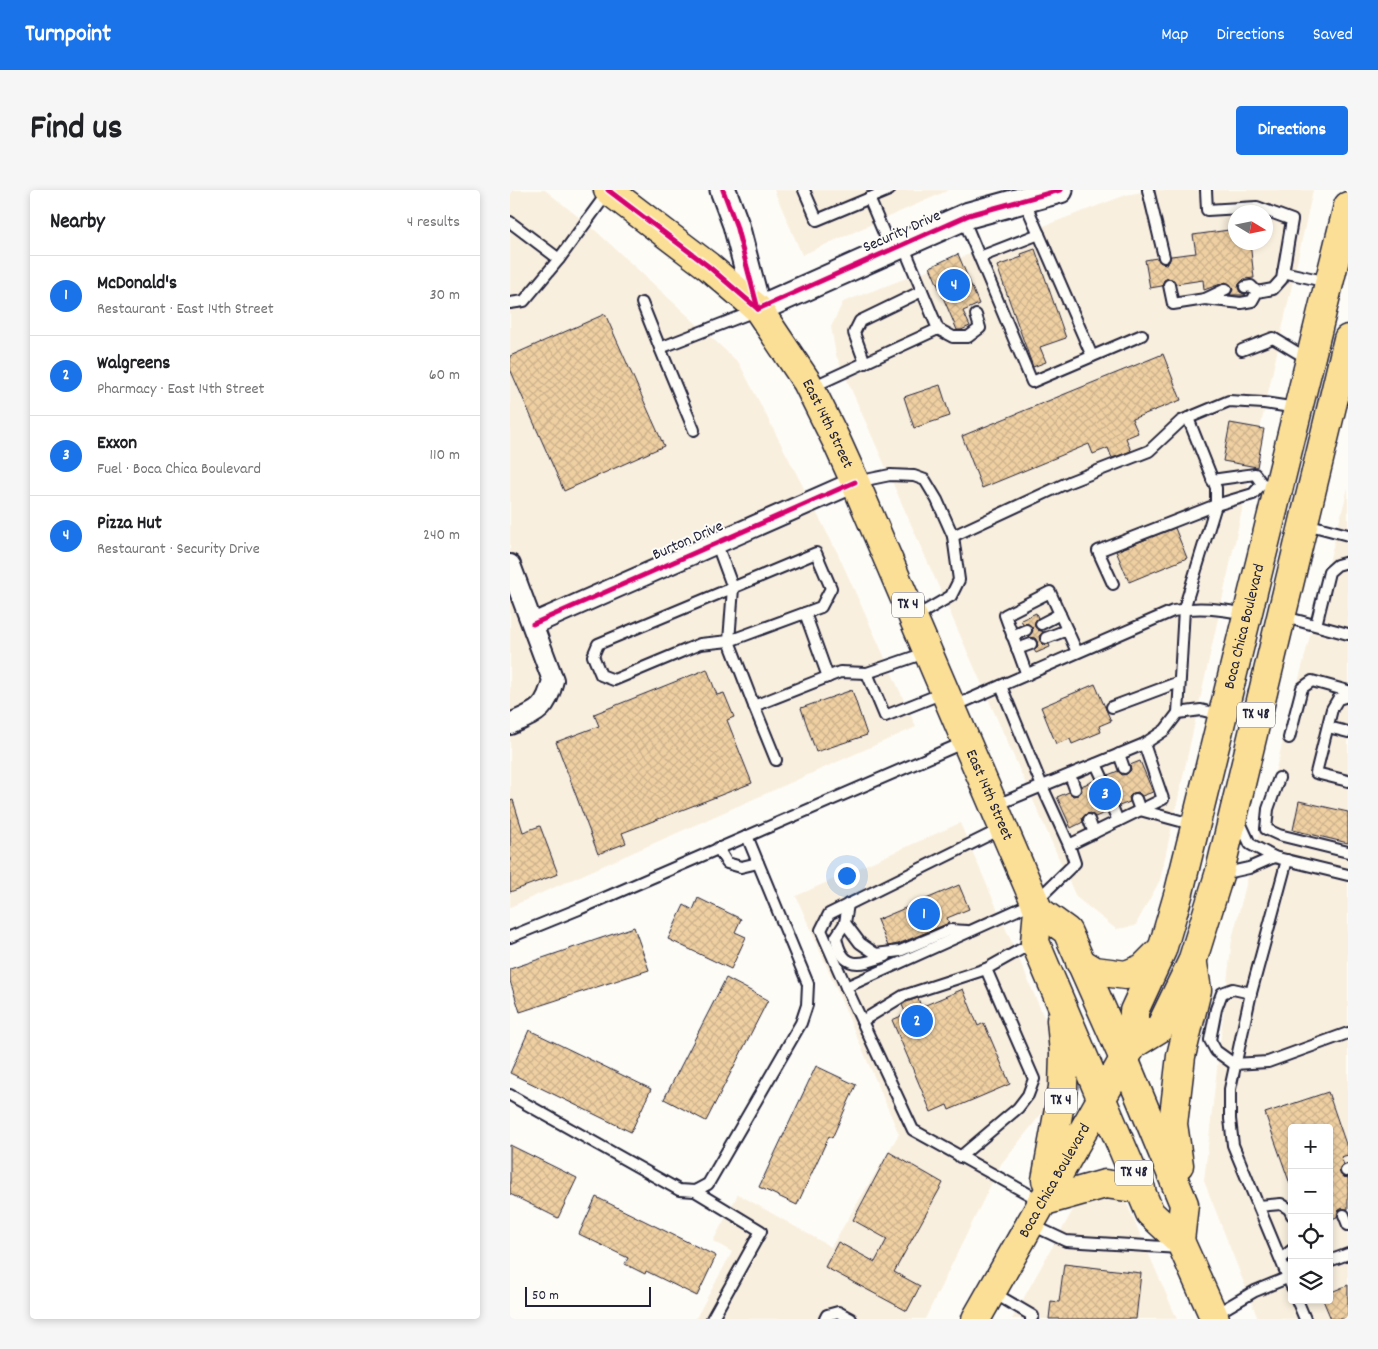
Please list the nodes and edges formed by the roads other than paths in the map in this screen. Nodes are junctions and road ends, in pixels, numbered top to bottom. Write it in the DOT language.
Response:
graph roads {
  1 [pos="608,190"];
  2 [pos="723,190"];
  3 [pos="804,190"];
  4 [pos="889,190"];
  5 [pos="1060,190"];
  6 [pos="1148,190"];
  7 [pos="1206,190"];
  8 [pos="869,198"];
  9 [pos="1024,200"];
  10 [pos="1348,206"];
  11 [pos="963,218"];
  12 [pos="510,223"];
  13 [pos="1038,234"];
  14 [pos="897,247"];
  15 [pos="980,257"];
  16 [pos="1164,257"];
  17 [pos="559,259"];
  18 [pos="1283,272"];
  19 [pos="1329,282"];
  20 [pos="1170,285"];
  21 [pos="1245,287"];
  22 [pos="1226,290"];
  23 [pos="922,291"];
  24 [pos="1257,292"];
  25 [pos="1205,299"];
  26 [pos="510,303"];
  27 [pos="642,303"];
  28 [pos="758,309"];
  29 [pos="976,315"];
  30 [pos="938,329"];
  31 [pos="1142,335"];
  32 [pos="1348,339"];
  33 [pos="660,348"];
  34 [pos="1242,350"];
  35 [pos="1092,356"];
  36 [pos="1310,360"];
  37 [pos="865,363"];
  38 [pos="810,388"];
  39 [pos="1298,408"];
  40 [pos="1188,418"];
  41 [pos="694,430"];
  42 [pos="1212,480"];
  43 [pos="855,482"];
  44 [pos="1270,486"];
  45 [pos="1216,505"];
  46 [pos="1302,523"];
  47 [pos="1348,535"];
  48 [pos="953,536"];
  49 [pos="716,542"];
  50 [pos="1348,562"];
  51 [pos="510,565"];
  52 [pos="1112,584"];
  53 [pos="733,588"];
  54 [pos="1184,609"];
  55 [pos="805,613"];
  56 [pos="1060,614"];
  57 [pos="1247,614"];
  58 [pos="1280,616"];
  59 [pos="913,618"];
  60 [pos="533,624"];
  61 [pos="1041,624"];
  62 [pos="1316,625"];
  63 [pos="1026,630"];
  64 [pos="1067,630"];
  65 [pos="1348,634"];
  66 [pos="1012,636"];
  67 [pos="1046,638"];
  68 [pos="729,642"];
  69 [pos="1031,644"];
  70 [pos="1017,649"];
  71 [pos="928,652"];
  72 [pos="1077,652"];
  73 [pos="867,673"];
  74 [pos="1027,675"];
  75 [pos="828,677"];
  76 [pos="1179,682"];
  77 [pos="1001,686"];
  78 [pos="1348,691"];
  79 [pos="1348,696"];
  80 [pos="948,700"];
  81 [pos="754,706"];
  82 [pos="1112,707"];
  83 [pos="1178,713"];
  84 [pos="1222,716"];
  85 [pos="510,724"];
  86 [pos="1328,727"];
  87 [pos="1348,732"];
  88 [pos="1289,738"];
  89 [pos="966,741"];
  90 [pos="1144,744"];
  91 [pos="1119,754"];
  92 [pos="776,760"];
  93 [pos="1096,764"];
  94 [pos="1124,768"];
  95 [pos="1070,775"];
  96 [pos="1102,777"];
  97 [pos="1279,778"];
  98 [pos="1348,781"];
  99 [pos="1042,786"];
  100 [pos="1075,789"];
  101 [pos="1136,799"];
  102 [pos="1234,808"];
  103 [pos="1113,809"];
  104 [pos="1140,810"];
  105 [pos="998,817"];
  106 [pos="1089,820"];
  107 [pos="1118,821"];
  108 [pos="1196,825"];
  109 [pos="1094,833"];
  110 [pos="747,836"];
  111 [pos="1069,845"];
  112 [pos="718,848"];
  113 [pos="1348,852"];
  114 [pos="1274,857"];
  115 [pos="1287,860"];
  116 [pos="758,863"];
  117 [pos="1219,875"];
  118 [pos="1348,875"];
  119 [pos="848,904"];
  120 [pos="1037,906"];
  121 [pos="845,923"];
  122 [pos="968,931"];
  123 [pos="510,936"];
  124 [pos="1035,942"];
  125 [pos="1162,950"];
  126 [pos="900,951"];
  127 [pos="1080,962"];
  128 [pos="1192,962"];
  129 [pos="986,969"];
  130 [pos="846,987"];
  131 [pos="1251,992"];
  132 [pos="1059,998"];
  133 [pos="862,1021"];
  134 [pos="1348,1033"];
  135 [pos="1129,1051"];
  136 [pos="1234,1064"];
  137 [pos="510,1096"];
  138 [pos="1102,1096"];
  139 [pos="960,1157"];
  140 [pos="1141,1189"];
  141 [pos="695,1191"];
  142 [pos="1184,1204"];
  143 [pos="1259,1206"];
  144 [pos="1035,1212"];
  145 [pos="1292,1214"];
  146 [pos="1182,1245"];
  147 [pos="1288,1253"];
  148 [pos="1348,1254"];
  149 [pos="1280,1259"];
  150 [pos="1333,1260"];
  151 [pos="1288,1276"];
  152 [pos="1288,1281"];
  153 [pos="991,1292"];
  154 [pos="1299,1304"];
  155 [pos="1214,1318"];
  156 [pos="712,1319"];
  157 [pos="825,1319"];
  158 [pos="851,1319"];
  159 [pos="976,1319"];
  160 [pos="1031,1319"];
  161 [pos="1305,1319"];
  1 -- 17 [label="lane"];
  1 -- 28 [label="main road, TX 4"];
  2 -- 28 [label="street, East 14th Street"];
  3 -- 8 [label="lane"];
  4 -- 8 [label="lane"];
  5 -- 9 [label="street, Security Drive"];
  6 -- 16 [label="lane"];
  7 -- 18 [label="lane"];
  8 -- 14 [label="lane"];
  9 -- 11 [label="street, Security Drive"];
  9 -- 13 [label="lane"];
  10 -- 19 [label="main road, Boca Chica Boulevard / TX 48"];
  11 -- 14 [label="street, Security Drive"];
  11 -- 15 [label="lane"];
  12 -- 17 [label="lane"];
  13 -- 15 [label="lane"];
  13 -- 35 [label="lane"];
  14 -- 23 [label="lane"];
  14 -- 28 [label="street, Security Drive"];
  15 -- 35 [label="lane"];
  17 -- 26 [label="lane"];
  18 -- 19 [label="lane"];
  18 -- 24 [label="lane"];
  19 -- 36 [label="main road, Boca Chica Boulevard / TX 48"];
  20 -- 25 [label="lane"];
  21 -- 24 [label="lane"];
  22 -- 25 [label="lane"];
  23 -- 30 [label="lane"];
  23 -- 37 [label="lane"];
  24 -- 25 [label="lane"];
  27 -- 33 [label="lane"];
  28 -- 33 [label="lane"];
  28 -- 38 [label="main road, East 14th Street / TX 4"];
  29 -- 30 [label="lane"];
  30 -- 37 [label="lane"];
  31 -- 35 [label="lane"];
  32 -- 46 [label="main road, Boca Chica Boulevard / TX 48"];
  33 -- 41 [label="lane"];
  34 -- 36 [label="lane"];
  36 -- 39 [label="main road, Boca Chica Boulevard / TX 48"];
  37 -- 38 [label="lane"];
  38 -- 43 [label="main road, East 14th Street / TX 4"];
  39 -- 40 [label="lane"];
  39 -- 44 [label="main road, Boca Chica Boulevard / TX 48"];
  40 -- 42 [label="lane"];
  40 -- 48 [label="lane"];
  42 -- 44 [label="lane"];
  42 -- 45 [label="lane"];
  43 -- 48 [label="lane"];
  43 -- 49 [label="street, Burton Drive"];
  43 -- 59 [label="main road, East 14th Street / TX 4"];
  44 -- 45 [label="lane"];
  44 -- 57 [label="main road, Boca Chica Boulevard / TX 48"];
  45 -- 52 [label="lane"];
  45 -- 54 [label="lane"];
  46 -- 47 [label="lane"];
  46 -- 58 [label="main road, Boca Chica Boulevard / TX 48"];
  48 -- 59 [label="lane"];
  49 -- 53 [label="lane"];
  49 -- 60 [label="street, Burton Drive"];
  50 -- 62 [label="lane"];
  51 -- 60 [label="street"];
  53 -- 55 [label="lane"];
  53 -- 68 [label="lane"];
  53 -- 68 [label="lane"];
  54 -- 57 [label="lane"];
  54 -- 72 [label="lane"];
  54 -- 76 [label="lane"];
  55 -- 68 [label="lane"];
  55 -- 75 [label="lane"];
  56 -- 61 [label="lane"];
  56 -- 64 [label="lane"];
  56 -- 66 [label="lane"];
  57 -- 84 [label="main road, Boca Chica Boulevard / TX 48"];
  58 -- 62 [label="lane"];
  58 -- 102 [label="main road, Boca Chica Boulevard / TX 48"];
  59 -- 71 [label="main road, East 14th Street / TX 4"];
  60 -- 85 [label="street"];
  62 -- 65 [label="lane"];
  63 -- 66 [label="lane"];
  64 -- 67 [label="lane"];
  64 -- 72 [label="lane"];
  66 -- 70 [label="lane"];
  68 -- 81 [label="lane"];
  69 -- 70 [label="lane"];
  70 -- 74 [label="lane"];
  71 -- 73 [label="lane"];
  71 -- 80 [label="main road, East 14th Street / TX 4"];
  72 -- 74 [label="lane"];
  73 -- 75 [label="lane"];
  73 -- 80 [label="lane"];
  74 -- 77 [label="lane"];
  75 -- 81 [label="lane"];
  76 -- 82 [label="lane"];
  76 -- 83 [label="lane"];
  77 -- 80 [label="lane"];
  77 -- 99 [label="lane"];
  78 -- 88 [label="lane"];
  79 -- 86 [label="lane"];
  80 -- 89 [label="main road, East 14th Street / TX 4"];
  81 -- 92 [label="lane"];
  83 -- 84 [label="lane"];
  83 -- 90 [label="lane"];
  84 -- 108 [label="main road, Boca Chica Boulevard / TX 48"];
  86 -- 87 [label="lane"];
  86 -- 98 [label="lane"];
  89 -- 105 [label="main road, East 14th Street / TX 4"];
  89 -- 110 [label="lane"];
  90 -- 91 [label="lane"];
  90 -- 104 [label="lane"];
  91 -- 93 [label="lane"];
  91 -- 94 [label="lane"];
  93 -- 95 [label="lane"];
  93 -- 96 [label="lane"];
  95 -- 99 [label="lane"];
  95 -- 100 [label="lane"];
  97 -- 113 [label="lane"];
  99 -- 105 [label="lane"];
  99 -- 111 [label="lane"];
  101 -- 104 [label="lane"];
  102 -- 114 [label="lane"];
  102 -- 117 [label="main road, Boca Chica Boulevard / TX 48"];
  103 -- 107 [label="lane"];
  104 -- 107 [label="lane"];
  104 -- 108 [label="lane"];
  105 -- 119 [label="lane"];
  105 -- 120 [label="main road, East 14th Street / TX 4"];
  106 -- 109 [label="lane"];
  107 -- 109 [label="lane"];
  108 -- 125 [label="main road, Boca Chica Boulevard / TX 48"];
  109 -- 111 [label="lane"];
  110 -- 112 [label="lane"];
  110 -- 116 [label="lane"];
  111 -- 120 [label="lane"];
  112 -- 116 [label="lane"];
  112 -- 123 [label="lane"];
  114 -- 115 [label="lane"];
  114 -- 117 [label="lane"];
  115 -- 118 [label="lane"];
  115 -- 131 [label="lane"];
  116 -- 141 [label="lane"];
  117 -- 128 [label="main road, Boca Chica Boulevard / TX 48"];
  119 -- 121 [label="lane"];
  119 -- 130 [label="lane"];
  120 -- 122 [label="lane"];
  120 -- 124 [label="main road, East 14th Street / TX 4"];
  120 -- 127 [label="main road"];
  121 -- 126 [label="lane"];
  121 -- 126 [label="lane"];
  122 -- 126 [label="lane"];
  122 -- 130 [label="lane"];
  124 -- 129 [label="lane"];
  124 -- 132 [label="main road, East 14th Street / TX 4"];
  125 -- 127 [label="main road"];
  125 -- 135 [label="main road, Boca Chica Boulevard / TX 48"];
  127 -- 135 [label="main road"];
  128 -- 135 [label="main road, Boca Chica Boulevard / TX 48"];
  128 -- 142 [label="main road, TX 48"];
  129 -- 133 [label="lane"];
  129 -- 139 [label="lane"];
  130 -- 133 [label="lane"];
  131 -- 136 [label="lane"];
  131 -- 136 [label="lane"];
  132 -- 138 [label="main road, East 14th Street"];
  132 -- 144 [label="main road, TX 4"];
  133 -- 139 [label="lane"];
  134 -- 136 [label="lane"];
  135 -- 138 [label="main road, Boca Chica Boulevard / TX 4"];
  135 -- 142 [label="main road"];
  136 -- 143 [label="lane"];
  137 -- 141 [label="lane"];
  138 -- 140 [label="main road, TX 48"];
  138 -- 144 [label="main road, Boca Chica Boulevard / TX 4"];
  139 -- 144 [label="lane"];
  140 -- 144 [label="main road"];
  140 -- 146 [label="main road, TX 48"];
  141 -- 156 [label="lane"];
  142 -- 146 [label="main road, TX 48"];
  143 -- 145 [label="lane"];
  143 -- 149 [label="lane"];
  144 -- 146 [label="lane"];
  144 -- 153 [label="main road, Boca Chica Boulevard / TX 4"];
  146 -- 155 [label="main road, TX 48"];
  147 -- 149 [label="lane"];
  148 -- 150 [label="lane"];
  149 -- 151 [label="lane"];
  152 -- 155 [label="lane"];
  153 -- 159 [label="main road, Boca Chica Boulevard / TX 4"];
  153 -- 160 [label="lane"];
  154 -- 161 [label="lane"];
  157 -- 158 [label="lane"];
}
